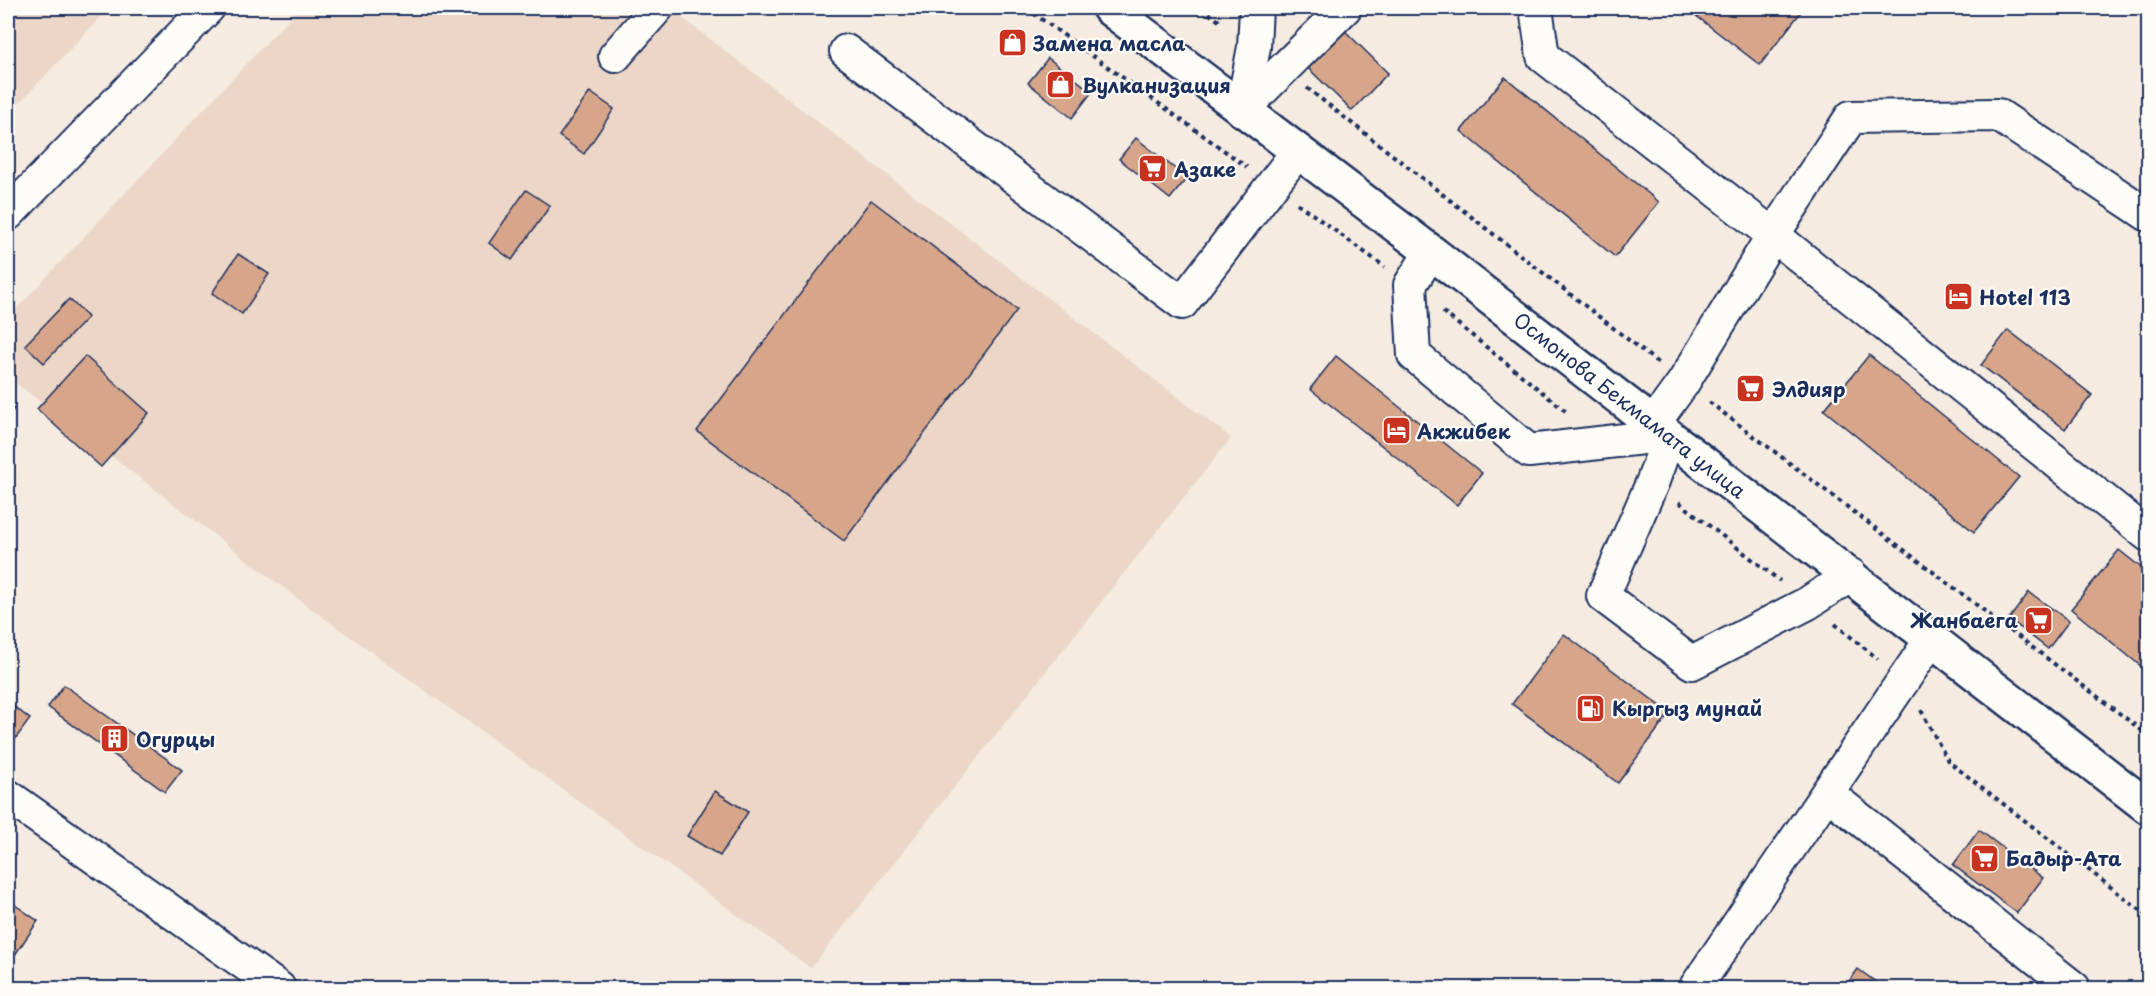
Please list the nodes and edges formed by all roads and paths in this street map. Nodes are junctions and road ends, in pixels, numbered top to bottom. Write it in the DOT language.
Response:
graph roads {
  1 [pos="208,8"];
  2 [pos="657,8"];
  3 [pos="1109,8"];
  4 [pos="1256,8"];
  5 [pos="1345,8"];
  6 [pos="1536,8"];
  7 [pos="846,51"];
  8 [pos="615,56"];
  9 [pos="1242,110"];
  10 [pos="1298,151"];
  11 [pos="8,214"];
  12 [pos="2148,216"];
  13 [pos="1773,235"];
  14 [pos="1431,252"];
  15 [pos="1661,429"];
  16 [pos="2148,535"];
  17 [pos="1851,575"];
  18 [pos="1932,638"];
  19 [pos="1828,794"];
  20 [pos="8,796"];
  21 [pos="2148,807"];
  22 [pos="246,979"];
  23 [pos="279,988"];
  24 [pos="1695,988"];
  25 [pos="2074,988"];
  1 -- 11 [label="street"];
  2 -- 8 [label="street"];
  3 -- 9 [label="highway, Осмонова Бекмамата улица"];
  4 -- 9 [label="street"];
  5 -- 9 [label="street"];
  6 -- 13 [label="street"];
  7 -- 10 [label="street"];
  9 -- 10 [label="highway, Осмонова Бекмамата улица"];
  10 -- 14 [label="highway, Осмонова Бекмамата улица"];
  12 -- 13 [label="street"];
  13 -- 15 [label="street"];
  13 -- 16 [label="street"];
  14 -- 15 [label="highway, Осмонова Бекмамата улица"];
  14 -- 15 [label="street"];
  15 -- 17 [label="highway, Осмонова Бекмамата улица"];
  15 -- 17 [label="street"];
  17 -- 18 [label="highway, Осмонова Бекмамата улица"];
  18 -- 19 [label="street"];
  18 -- 21 [label="highway, Осмонова Бекмамата улица"];
  19 -- 24 [label="street"];
  19 -- 25 [label="street"];
  20 -- 22 [label="street"];
  22 -- 23 [label="street"];
}
